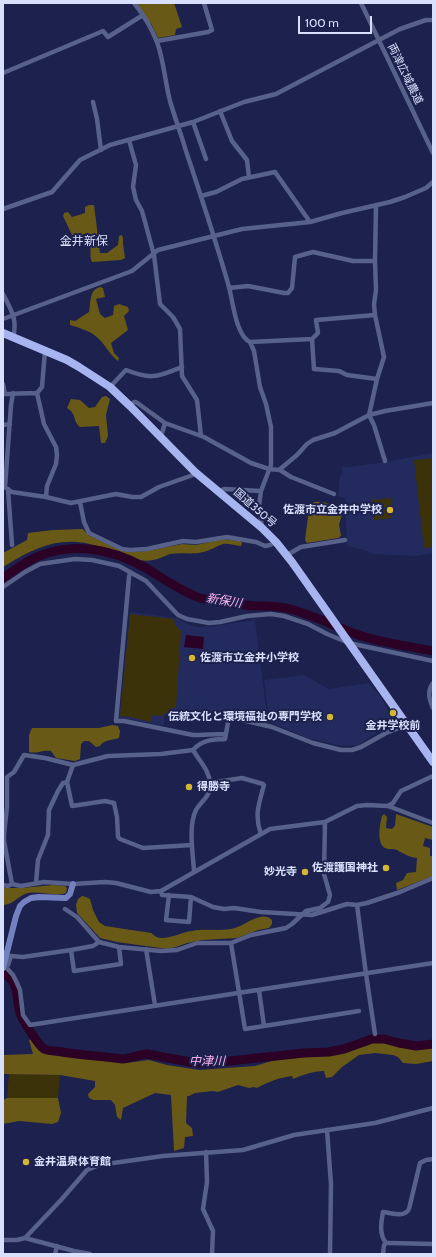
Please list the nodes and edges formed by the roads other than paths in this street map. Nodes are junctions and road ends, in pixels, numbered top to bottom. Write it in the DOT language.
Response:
graph roads {
  1 [pos="134,3"];
  2 [pos="204,3"];
  3 [pos="361,3"];
  4 [pos="143,15"];
  5 [pos="433,20"];
  6 [pos="378,40"];
  7 [pos="157,41"];
  8 [pos="3,73"];
  9 [pos="93,102"];
  10 [pos="220,111"];
  11 [pos="193,122"];
  12 [pos="178,126"];
  13 [pos="129,140"];
  14 [pos="102,150"];
  15 [pos="433,153"];
  16 [pos="206,159"];
  17 [pos="249,177"];
  18 [pos="433,182"];
  19 [pos="201,196"];
  20 [pos="376,205"];
  21 [pos="3,208"];
  22 [pos="310,222"];
  23 [pos="214,236"];
  24 [pos="154,255"];
  25 [pos="376,261"];
  26 [pos="229,288"];
  27 [pos="3,294"];
  28 [pos="14,314"];
  29 [pos="375,315"];
  30 [pos="3,319"];
  31 [pos="3,333"];
  32 [pos="13,338"];
  33 [pos="312,339"];
  34 [pos="250,342"];
  35 [pos="45,351"];
  36 [pos="182,367"];
  37 [pos="377,379"];
  38 [pos="3,384"];
  39 [pos="110,387"];
  40 [pos="36,392"];
  41 [pos="13,393"];
  42 [pos="4,394"];
  43 [pos="433,403"];
  44 [pos="130,406"];
  45 [pos="369,416"];
  46 [pos="164,423"];
  47 [pos="10,424"];
  48 [pos="3,425"];
  49 [pos="162,433"];
  50 [pos="201,436"];
  51 [pos="385,461"];
  52 [pos="269,469"];
  53 [pos="280,470"];
  54 [pos="195,472"];
  55 [pos="5,488"];
  56 [pos="261,491"];
  57 [pos="219,492"];
  58 [pos="334,494"];
  59 [pos="46,497"];
  60 [pos="80,502"];
  61 [pos="262,528"];
  62 [pos="345,540"];
  63 [pos="276,542"];
  64 [pos="12,545"];
  65 [pos="287,555"];
  66 [pos="130,573"];
  67 [pos="3,587"];
  68 [pos="347,641"];
  69 [pos="433,661"];
  70 [pos="433,683"];
  71 [pos="431,697"];
  72 [pos="433,708"];
  73 [pos="407,724"];
  74 [pos="226,734"];
  75 [pos="193,750"];
  76 [pos="433,762"];
  77 [pos="73,765"];
  78 [pos="433,776"];
  79 [pos="5,777"];
  80 [pos="67,782"];
  81 [pos="210,783"];
  82 [pos="388,806"];
  83 [pos="325,822"];
  84 [pos="433,823"];
  85 [pos="261,834"];
  86 [pos="192,846"];
  87 [pos="194,871"];
  88 [pos="433,878"];
  89 [pos="36,883"];
  90 [pos="12,884"];
  91 [pos="73,884"];
  92 [pos="3,886"];
  93 [pos="161,891"];
  94 [pos="169,895"];
  95 [pos="191,897"];
  96 [pos="357,905"];
  97 [pos="65,910"];
  98 [pos="302,915"];
  99 [pos="98,942"];
  100 [pos="232,943"];
  101 [pos="119,947"];
  102 [pos="146,949"];
  103 [pos="71,950"];
  104 [pos="433,963"];
  105 [pos="3,967"];
  106 [pos="366,974"];
  107 [pos="259,990"];
  108 [pos="238,992"];
  109 [pos="155,1005"];
  110 [pos="359,1011"];
  111 [pos="264,1026"];
  112 [pos="375,1034"];
  113 [pos="433,1108"];
  114 [pos="327,1130"];
  115 [pos="206,1152"];
  116 [pos="433,1159"];
  117 [pos="25,1238"];
  118 [pos="3,1240"];
  119 [pos="386,1243"];
  120 [pos="433,1244"];
  121 [pos="57,1246"];
  122 [pos="55,1254"];
  123 [pos="90,1254"];
  124 [pos="212,1254"];
  125 [pos="330,1254"];
  126 [pos="383,1254"];
  1 -- 4 [label="street"];
  2 -- 7 [label="street"];
  3 -- 6 [label="street, 両津広域農道"];
  4 -- 7 [label="street"];
  4 -- 8 [label="street"];
  5 -- 6 [label="street"];
  6 -- 10 [label="street"];
  6 -- 15 [label="street, 両津広域農道"];
  7 -- 12 [label="street"];
  9 -- 14 [label="street"];
  10 -- 11 [label="street"];
  10 -- 17 [label="street"];
  11 -- 12 [label="street"];
  11 -- 16 [label="street"];
  12 -- 13 [label="street"];
  12 -- 19 [label="street"];
  13 -- 14 [label="street"];
  13 -- 24 [label="street"];
  14 -- 21 [label="street"];
  17 -- 19 [label="street"];
  17 -- 22 [label="street"];
  18 -- 20 [label="street"];
  19 -- 23 [label="street"];
  20 -- 22 [label="street"];
  20 -- 25 [label="street"];
  22 -- 23 [label="street"];
  23 -- 24 [label="street"];
  23 -- 26 [label="street"];
  24 -- 28 [label="street"];
  24 -- 36 [label="street"];
  25 -- 26 [label="street"];
  25 -- 29 [label="street"];
  26 -- 34 [label="street"];
  27 -- 28 [label="street"];
  28 -- 30 [label="street"];
  28 -- 32 [label="street"];
  29 -- 33 [label="street"];
  29 -- 37 [label="street"];
  31 -- 32 [label="highway, 国道350号"];
  32 -- 35 [label="highway, 国道350号"];
  33 -- 34 [label="street"];
  33 -- 37 [label="street"];
  34 -- 52 [label="street"];
  35 -- 39 [label="highway, 国道350号"];
  35 -- 40 [label="street"];
  36 -- 39 [label="street"];
  36 -- 50 [label="street"];
  37 -- 45 [label="street"];
  38 -- 42 [label="street"];
  39 -- 44 [label="highway, 国道350号"];
  40 -- 41 [label="street"];
  40 -- 59 [label="street"];
  41 -- 42 [label="street"];
  41 -- 47 [label="street"];
  43 -- 45 [label="street"];
  44 -- 46 [label="street"];
  44 -- 54 [label="highway, 国道350号"];
  45 -- 51 [label="street"];
  45 -- 53 [label="street"];
  46 -- 49 [label="street"];
  46 -- 50 [label="street"];
  47 -- 48 [label="street"];
  47 -- 55 [label="street"];
  50 -- 52 [label="street"];
  52 -- 53 [label="street"];
  52 -- 56 [label="street"];
  53 -- 58 [label="street"];
  54 -- 57 [label="highway, 国道350号"];
  54 -- 60 [label="street"];
  55 -- 59 [label="street"];
  55 -- 64 [label="street"];
  56 -- 57 [label="street"];
  56 -- 61 [label="street"];
  57 -- 61 [label="highway, 国道350号"];
  59 -- 60 [label="street"];
  60 -- 63 [label="street"];
  61 -- 63 [label="highway, 国道350号"];
  62 -- 65 [label="street"];
  63 -- 65 [label="highway, 国道350号"];
  65 -- 68 [label="highway, 国道350号"];
  66 -- 67 [label="street"];
  66 -- 68 [label="street"];
  66 -- 74 [label="street"];
  68 -- 69 [label="street"];
  68 -- 73 [label="highway, 国道350号"];
  70 -- 71 [label="street"];
  71 -- 72 [label="street"];
  73 -- 74 [label="street"];
  73 -- 76 [label="highway, 国道350号"];
  74 -- 75 [label="street"];
  75 -- 77 [label="street"];
  75 -- 81 [label="street"];
  77 -- 79 [label="street"];
  77 -- 80 [label="street"];
  78 -- 82 [label="street"];
  79 -- 90 [label="street"];
  80 -- 86 [label="street"];
  80 -- 89 [label="street"];
  81 -- 85 [label="street"];
  81 -- 86 [label="street"];
  82 -- 83 [label="street"];
  82 -- 84 [label="street"];
  83 -- 85 [label="street"];
  83 -- 98 [label="street"];
  85 -- 87 [label="street"];
  86 -- 87 [label="street"];
  87 -- 93 [label="street"];
  88 -- 96 [label="street"];
  89 -- 90 [label="street"];
  89 -- 91 [label="street"];
  90 -- 92 [label="street"];
  91 -- 93 [label="street"];
  91 -- 105 [label="street"];
  93 -- 94 [label="street"];
  94 -- 95 [label="street"];
  94 -- 95 [label="street"];
  95 -- 98 [label="street"];
  96 -- 98 [label="street"];
  96 -- 106 [label="street"];
  97 -- 99 [label="street"];
  98 -- 100 [label="street"];
  99 -- 101 [label="street"];
  99 -- 103 [label="street"];
  100 -- 102 [label="street"];
  100 -- 108 [label="street"];
  101 -- 102 [label="street"];
  101 -- 103 [label="street"];
  102 -- 109 [label="street"];
  103 -- 105 [label="street"];
  104 -- 106 [label="street"];
  105 -- 109 [label="street"];
  106 -- 107 [label="street"];
  106 -- 112 [label="street"];
  107 -- 108 [label="street"];
  107 -- 111 [label="street"];
  108 -- 109 [label="street"];
  108 -- 111 [label="street"];
  110 -- 111 [label="street"];
  113 -- 114 [label="street"];
  114 -- 115 [label="street"];
  114 -- 125 [label="street"];
  115 -- 117 [label="street"];
  115 -- 124 [label="street"];
  116 -- 119 [label="street"];
  117 -- 118 [label="street"];
  117 -- 121 [label="street"];
  119 -- 120 [label="street"];
  119 -- 126 [label="street"];
  121 -- 122 [label="street"];
  121 -- 123 [label="street"];
}
